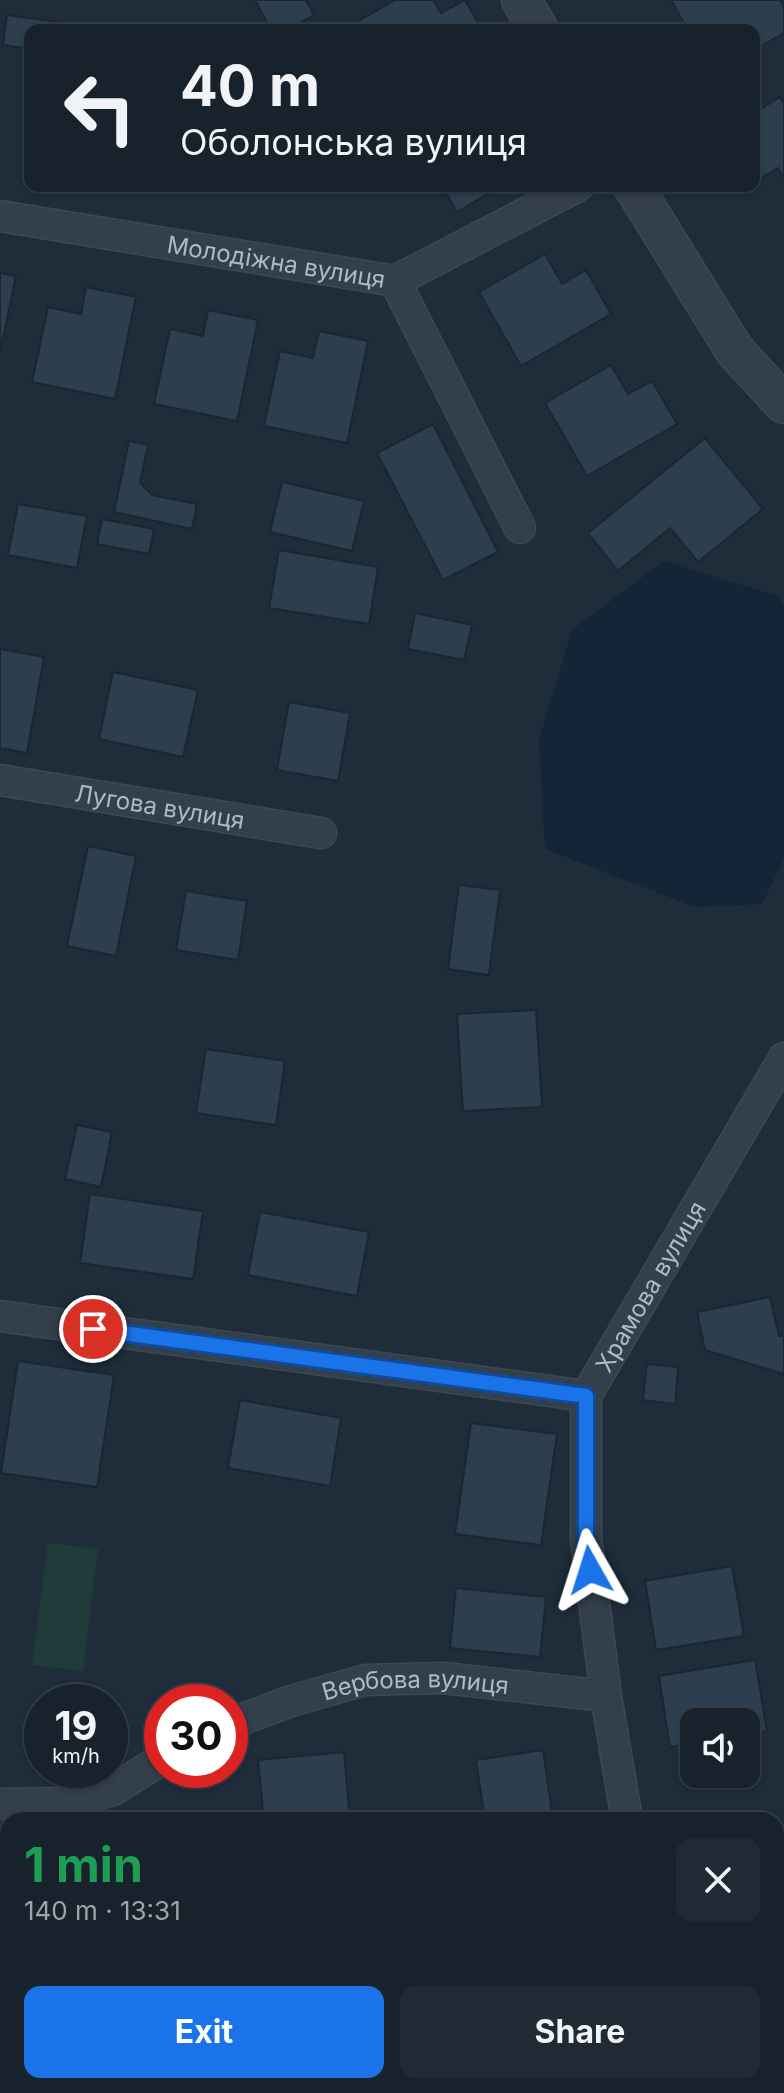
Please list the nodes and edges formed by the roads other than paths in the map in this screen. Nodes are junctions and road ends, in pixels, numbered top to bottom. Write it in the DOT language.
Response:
graph roads {
  1 [pos="521,0"];
  2 [pos="535,24"];
  3 [pos="566,192"];
  4 [pos="637,192"];
  5 [pos="0,216"];
  6 [pos="395,281"];
  7 [pos="784,404"];
  8 [pos="520,528"];
  9 [pos="0,780"];
  10 [pos="321,833"];
  11 [pos="784,1058"];
  12 [pos="0,1316"];
  13 [pos="586,1396"];
  14 [pos="606,1696"];
  15 [pos="248,1717"];
  16 [pos="144,1770"];
  17 [pos="0,1804"];
  18 [pos="626,1812"];
  1 -- 2 [label="street"];
  3 -- 6 [label="street, Молодіжна вулиця"];
  4 -- 7 [label="street"];
  5 -- 6 [label="street, Молодіжна вулиця"];
  6 -- 8 [label="street"];
  9 -- 10 [label="street, Лугова вулиця"];
  11 -- 13 [label="street, Храмова вулиця"];
  12 -- 13 [label="street"];
  13 -- 14 [label="street, Храмова вулиця"];
  14 -- 15 [label="street, Вербова вулиця"];
  14 -- 18 [label="street, Храмова вулиця"];
  16 -- 17 [label="street"];
}
